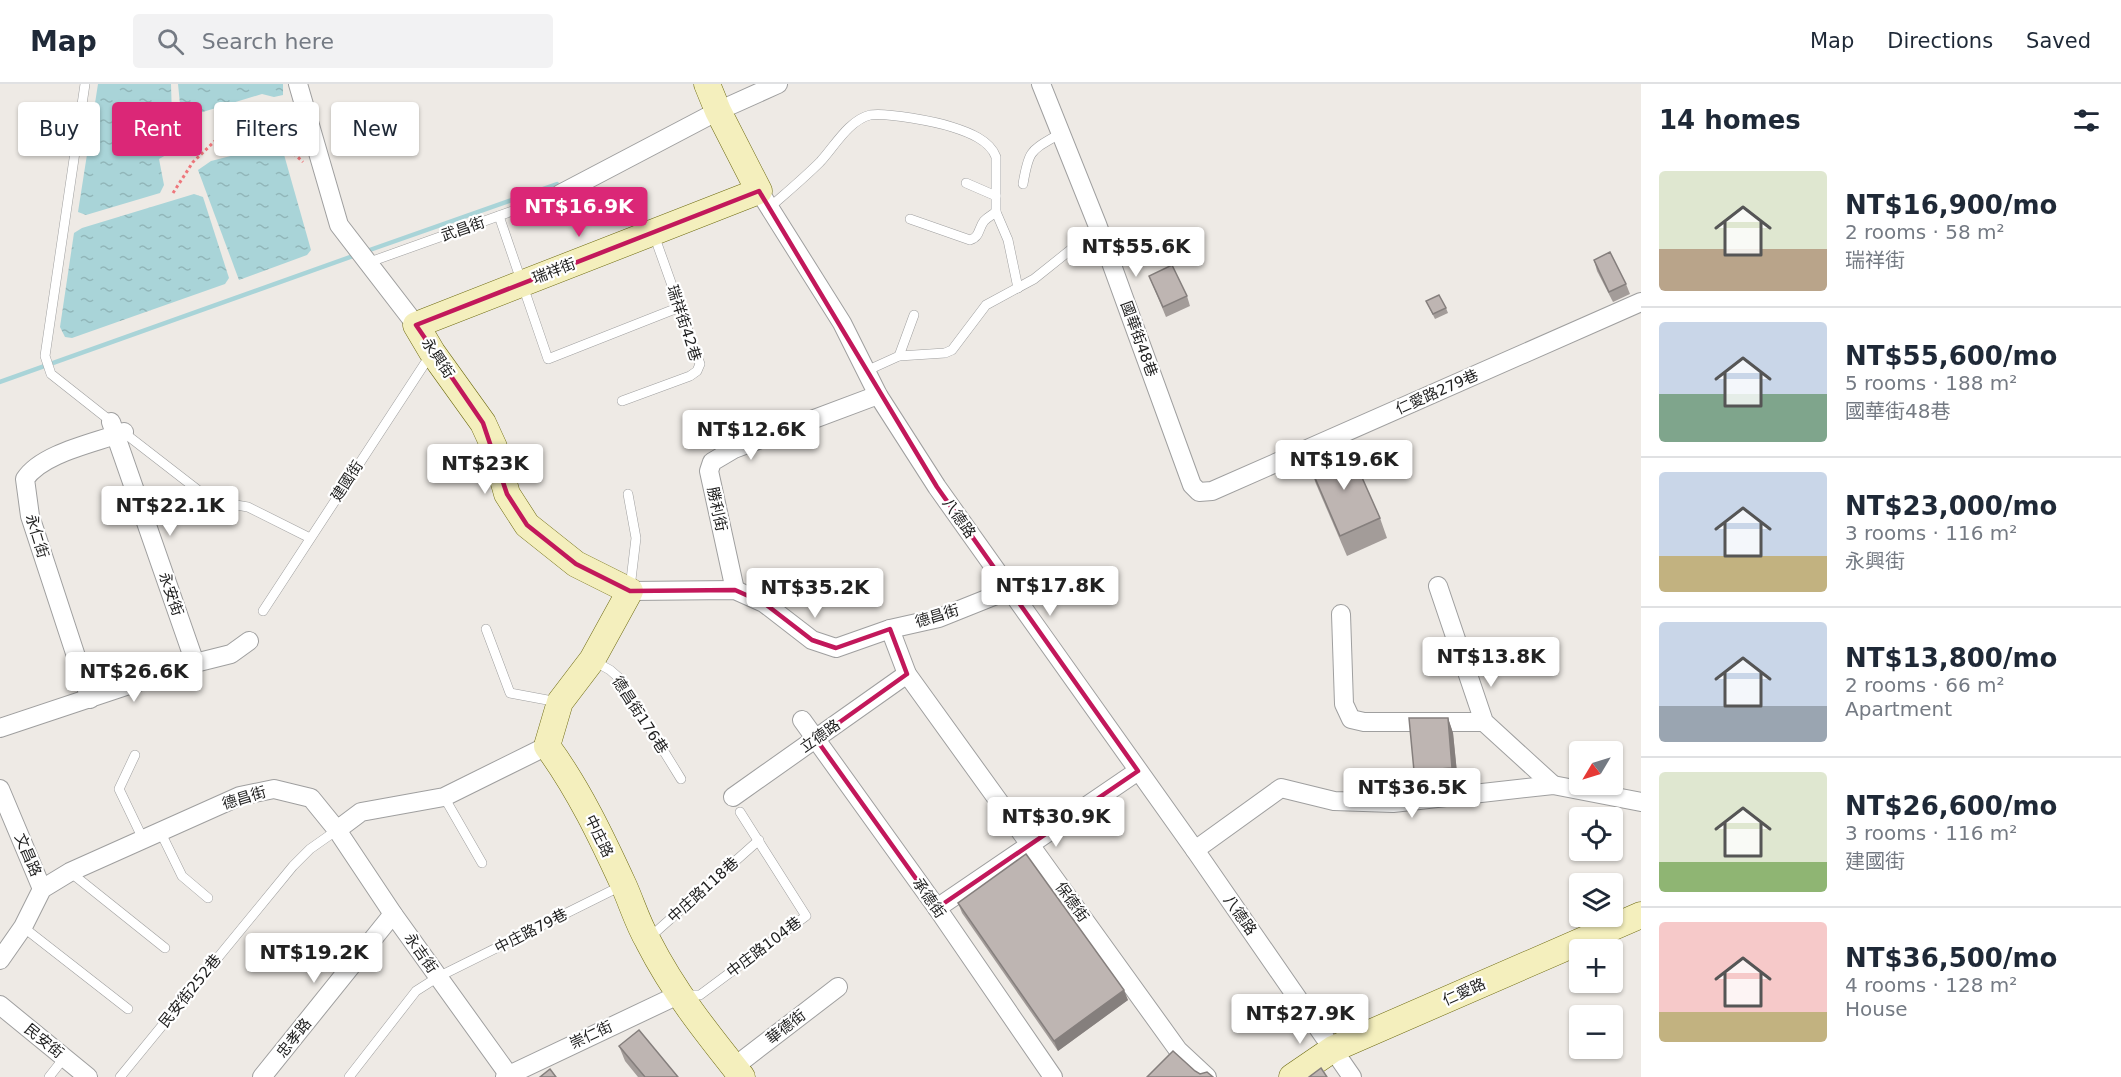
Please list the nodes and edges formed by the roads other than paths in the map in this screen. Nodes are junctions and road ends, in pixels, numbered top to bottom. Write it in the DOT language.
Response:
graph roads {
  1 [pos="86,84"];
  2 [pos="298,84"];
  3 [pos="707,84"];
  4 [pos="778,84"];
  5 [pos="1041,84"];
  6 [pos="718,111"];
  7 [pos="1061,133"];
  8 [pos="966,183"];
  9 [pos="1023,184"];
  10 [pos="560,194"];
  11 [pos="996,196"];
  12 [pos="764,200"];
  13 [pos="996,212"];
  14 [pos="499,216"];
  15 [pos="910,219"];
  16 [pos="1099,227"];
  17 [pos="654,232"];
  18 [pos="362,256"];
  19 [pos="522,284"];
  20 [pos="1018,288"];
  21 [pos="1641,302"];
  22 [pos="680,307"];
  23 [pos="914,315"];
  24 [pos="416,325"];
  25 [pos="432,352"];
  26 [pos="899,356"];
  27 [pos="866,370"];
  28 [pos="878,395"];
  29 [pos="622,401"];
  30 [pos="117,430"];
  31 [pos="1199,492"];
  32 [pos="628,494"];
  33 [pos="310,538"];
  34 [pos="1437,586"];
  35 [pos="735,590"];
  36 [pos="1009,590"];
  37 [pos="630,591"];
  38 [pos="263,610"];
  39 [pos="1341,614"];
  40 [pos="486,629"];
  41 [pos="890,629"];
  42 [pos="249,641"];
  43 [pos="592,660"];
  44 [pos="195,663"];
  45 [pos="907,674"];
  46 [pos="90,699"];
  47 [pos="560,702"];
  48 [pos="802,720"];
  49 [pos="1484,722"];
  50 [pos="0,728"];
  51 [pos="816,739"];
  52 [pos="547,746"];
  53 [pos="135,755"];
  54 [pos="1138,771"];
  55 [pos="681,779"];
  56 [pos="1553,785"];
  57 [pos="0,789"];
  58 [pos="444,797"];
  59 [pos="1641,802"];
  60 [pos="736,804"];
  61 [pos="336,830"];
  62 [pos="152,835"];
  63 [pos="759,840"];
  64 [pos="1031,844"];
  65 [pos="1195,849"];
  66 [pos="482,863"];
  67 [pos="70,872"];
  68 [pos="624,885"];
  69 [pos="42,889"];
  70 [pos="208,898"];
  71 [pos="937,908"];
  72 [pos="393,914"];
  73 [pos="1641,915"];
  74 [pos="23,927"];
  75 [pos="647,940"];
  76 [pos="165,948"];
  77 [pos="0,960"];
  78 [pos="438,977"];
  79 [pos="838,987"];
  80 [pos="678,995"];
  81 [pos="0,1005"];
  82 [pos="128,1009"];
  83 [pos="1333,1049"];
  84 [pos="1178,1050"];
  85 [pos="64,1058"];
  86 [pos="1165,1064"];
  87 [pos="738,1072"];
  88 [pos="506,1076"];
  89 [pos="49,1077"];
  90 [pos="88,1077"];
  91 [pos="120,1077"];
  92 [pos="262,1077"];
  93 [pos="349,1077"];
  94 [pos="1053,1077"];
  95 [pos="1207,1077"];
  96 [pos="1292,1077"];
  97 [pos="1352,1077"];
  1 -- 30 [label="lane"];
  2 -- 18 [label="street, 永興街"];
  3 -- 6 [label="street, 八德路"];
  4 -- 6 [label="street, 武昌街"];
  5 -- 7 [label="street, 國華街48巷"];
  6 -- 10 [label="street, 武昌街"];
  6 -- 12 [label="street, 八德路"];
  7 -- 9 [label="lane"];
  7 -- 16 [label="street, 國華街48巷"];
  8 -- 11 [label="lane"];
  10 -- 14 [label="lane, 武昌街"];
  11 -- 12 [label="lane"];
  11 -- 13 [label="lane"];
  12 -- 17 [label="street, 瑞祥街"];
  12 -- 27 [label="street, 八德路"];
  13 -- 15 [label="lane"];
  13 -- 20 [label="lane"];
  14 -- 18 [label="lane, 武昌街"];
  14 -- 19 [label="lane"];
  16 -- 20 [label="lane"];
  16 -- 31 [label="street, 國華街48巷"];
  17 -- 19 [label="street, 瑞祥街"];
  17 -- 22 [label="lane, 瑞祥街42巷"];
  18 -- 24 [label="street, 永興街"];
  19 -- 22 [label="lane"];
  19 -- 24 [label="street, 瑞祥街"];
  20 -- 26 [label="lane"];
  21 -- 31 [label="street, 仁愛路279巷"];
  22 -- 29 [label="lane, 瑞祥街42巷"];
  23 -- 26 [label="lane"];
  24 -- 25 [label="street, 永興街"];
  25 -- 33 [label="lane, 建國街"];
  25 -- 37 [label="street, 永興街"];
  26 -- 27 [label="lane"];
  27 -- 28 [label="street, 八德路"];
  28 -- 35 [label="street, 勝利街"];
  28 -- 36 [label="street, 八德路"];
  30 -- 33 [label="lane"];
  30 -- 44 [label="street, 永安街"];
  30 -- 46 [label="street, 永仁街"];
  32 -- 37 [label="lane"];
  33 -- 38 [label="lane, 建國街"];
  34 -- 49 [label="street"];
  35 -- 37 [label="street, 德昌街"];
  35 -- 41 [label="street, 德昌街"];
  36 -- 41 [label="street, 德昌街"];
  36 -- 54 [label="street, 八德路"];
  37 -- 43 [label="street"];
  39 -- 49 [label="street"];
  40 -- 47 [label="lane"];
  41 -- 45 [label="street, 保德街"];
  42 -- 44 [label="street"];
  43 -- 47 [label="street"];
  43 -- 55 [label="lane, 德昌街176巷"];
  44 -- 46 [label="street"];
  45 -- 51 [label="street, 立德路"];
  45 -- 64 [label="street, 保德街"];
  46 -- 50 [label="street"];
  47 -- 52 [label="street"];
  48 -- 51 [label="street, 承德街"];
  49 -- 56 [label="street"];
  51 -- 60 [label="street, 立德路"];
  51 -- 71 [label="street, 承德街"];
  52 -- 58 [label="street"];
  52 -- 68 [label="street, 中庄路"];
  53 -- 62 [label="lane"];
  54 -- 64 [label="street"];
  54 -- 65 [label="street, 八德路"];
  56 -- 59 [label="street"];
  56 -- 65 [label="street"];
  57 -- 69 [label="street, 文昌路"];
  58 -- 61 [label="street"];
  58 -- 66 [label="lane"];
  60 -- 63 [label="lane, 中庄路104巷"];
  61 -- 62 [label="street, 德昌街"];
  61 -- 72 [label="street, 永吉街"];
  61 -- 91 [label="lane, 民安街252巷"];
  62 -- 67 [label="street, 德昌街"];
  62 -- 70 [label="lane"];
  63 -- 75 [label="lane, 中庄路118巷"];
  63 -- 80 [label="lane, 中庄路104巷"];
  64 -- 71 [label="street"];
  64 -- 84 [label="street, 保德街"];
  65 -- 83 [label="street, 八德路"];
  67 -- 69 [label="street, 德昌街"];
  67 -- 76 [label="lane"];
  68 -- 75 [label="street, 中庄路"];
  68 -- 78 [label="lane, 中庄路79巷"];
  69 -- 74 [label="street"];
  71 -- 94 [label="street, 承德街"];
  72 -- 78 [label="street, 永吉街"];
  72 -- 92 [label="street, 忠孝路"];
  73 -- 83 [label="street, 仁愛路"];
  74 -- 77 [label="street"];
  74 -- 82 [label="lane"];
  75 -- 80 [label="street, 中庄路"];
  78 -- 88 [label="street, 永吉街"];
  78 -- 93 [label="lane, 中庄路79巷"];
  79 -- 87 [label="street, 華德街"];
  80 -- 87 [label="street, 中庄路"];
  80 -- 88 [label="street, 崇仁街"];
  81 -- 85 [label="street, 民安街"];
  83 -- 96 [label="street, 仁愛路"];
  83 -- 97 [label="street, 八德路"];
  84 -- 86 [label="street"];
  84 -- 95 [label="street, 保德街"];
  85 -- 89 [label="lane"];
  85 -- 90 [label="street, 民安街"];
}
